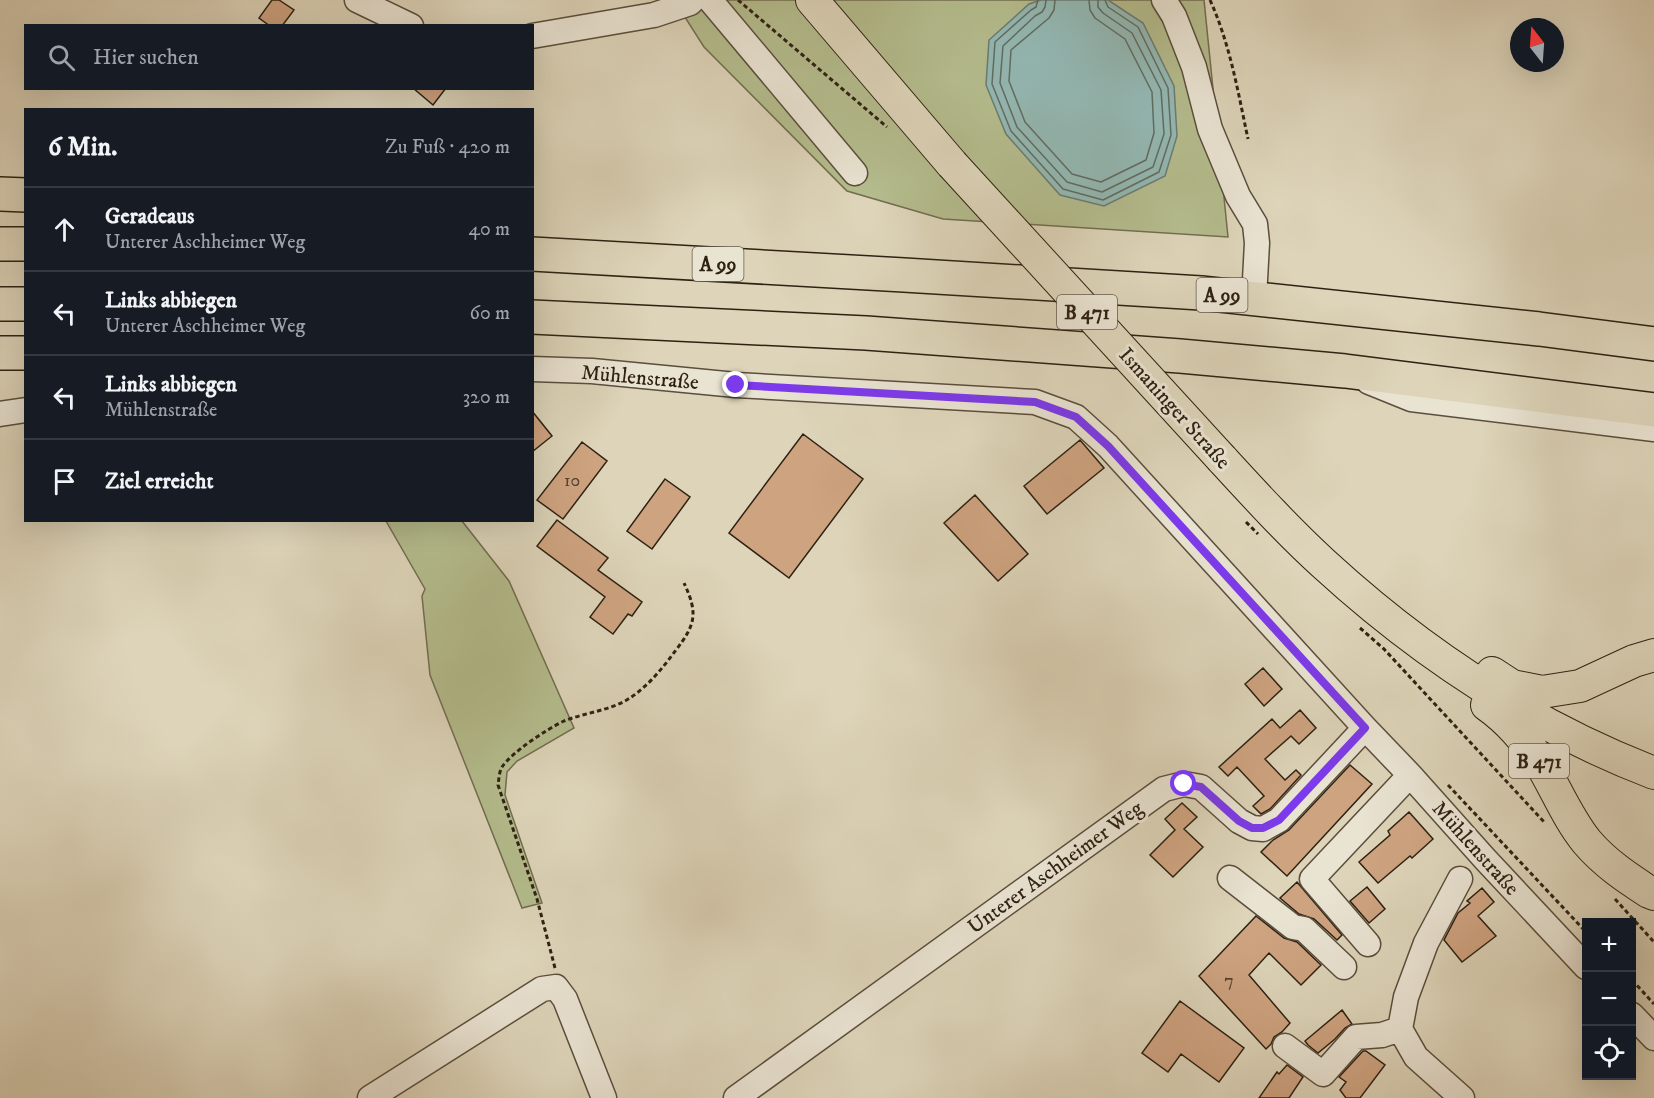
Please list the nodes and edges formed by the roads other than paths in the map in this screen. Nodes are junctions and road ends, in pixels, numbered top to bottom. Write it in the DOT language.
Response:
graph roads {
  1 [pos="357,0"];
  2 [pos="693,0"];
  3 [pos="710,0"];
  4 [pos="812,0"];
  5 [pos="1164,0"];
  6 [pos="407,24"];
  7 [pos="534,36"];
  8 [pos="855,173"];
  9 [pos="0,194"];
  10 [pos="24,195"];
  11 [pos="0,244"];
  12 [pos="24,244"];
  13 [pos="534,254"];
  14 [pos="1254,298"];
  15 [pos="0,304"];
  16 [pos="24,304"];
  17 [pos="534,316"];
  18 [pos="1654,344"];
  19 [pos="0,353"];
  20 [pos="24,353"];
  21 [pos="534,369"];
  22 [pos="1345,371"];
  23 [pos="24,410"];
  24 [pos="1654,410"];
  25 [pos="0,414"];
  26 [pos="1654,429"];
  27 [pos="1412,637"];
  28 [pos="1654,655"];
  29 [pos="1365,728"];
  30 [pos="1654,773"];
  31 [pos="1410,775"];
  32 [pos="1230,878"];
  33 [pos="1460,879"];
  34 [pos="1654,894"];
  35 [pos="1582,962"];
  36 [pos="1636,1019"];
  37 [pos="1400,1029"];
  38 [pos="1654,1038"];
  39 [pos="1285,1046"];
  40 [pos="370,1098"];
  41 [pos="604,1098"];
  42 [pos="736,1098"];
  43 [pos="1462,1098"];
  1 -- 6 [label="street"];
  2 -- 7 [label="street"];
  3 -- 8 [label="street"];
  4 -- 27 [label="main road, Ismaninger Straße / B 471, bridge"];
  5 -- 14 [label="street"];
  9 -- 10 [label="highway"];
  11 -- 12 [label="highway"];
  13 -- 14 [label="highway, A 99"];
  14 -- 18 [label="highway, A 99"];
  15 -- 16 [label="highway"];
  17 -- 22 [label="highway"];
  19 -- 20 [label="highway"];
  21 -- 29 [label="street, Mühlenstraße"];
  22 -- 24 [label="highway"];
  22 -- 26 [label="street"];
  23 -- 25 [label="street"];
  27 -- 28 [label="main road, B 471"];
  27 -- 30 [label="main road"];
  27 -- 34 [label="main road, B 471"];
  29 -- 31 [label="street, Mühlenstraße"];
  29 -- 42 [label="street, Unterer Aschheimer Weg"];
  31 -- 32 [label="street"];
  31 -- 35 [label="street, Mühlenstraße"];
  33 -- 37 [label="street"];
  36 -- 38 [label="street"];
  37 -- 39 [label="street"];
  37 -- 43 [label="street"];
  40 -- 41 [label="street"];
}
